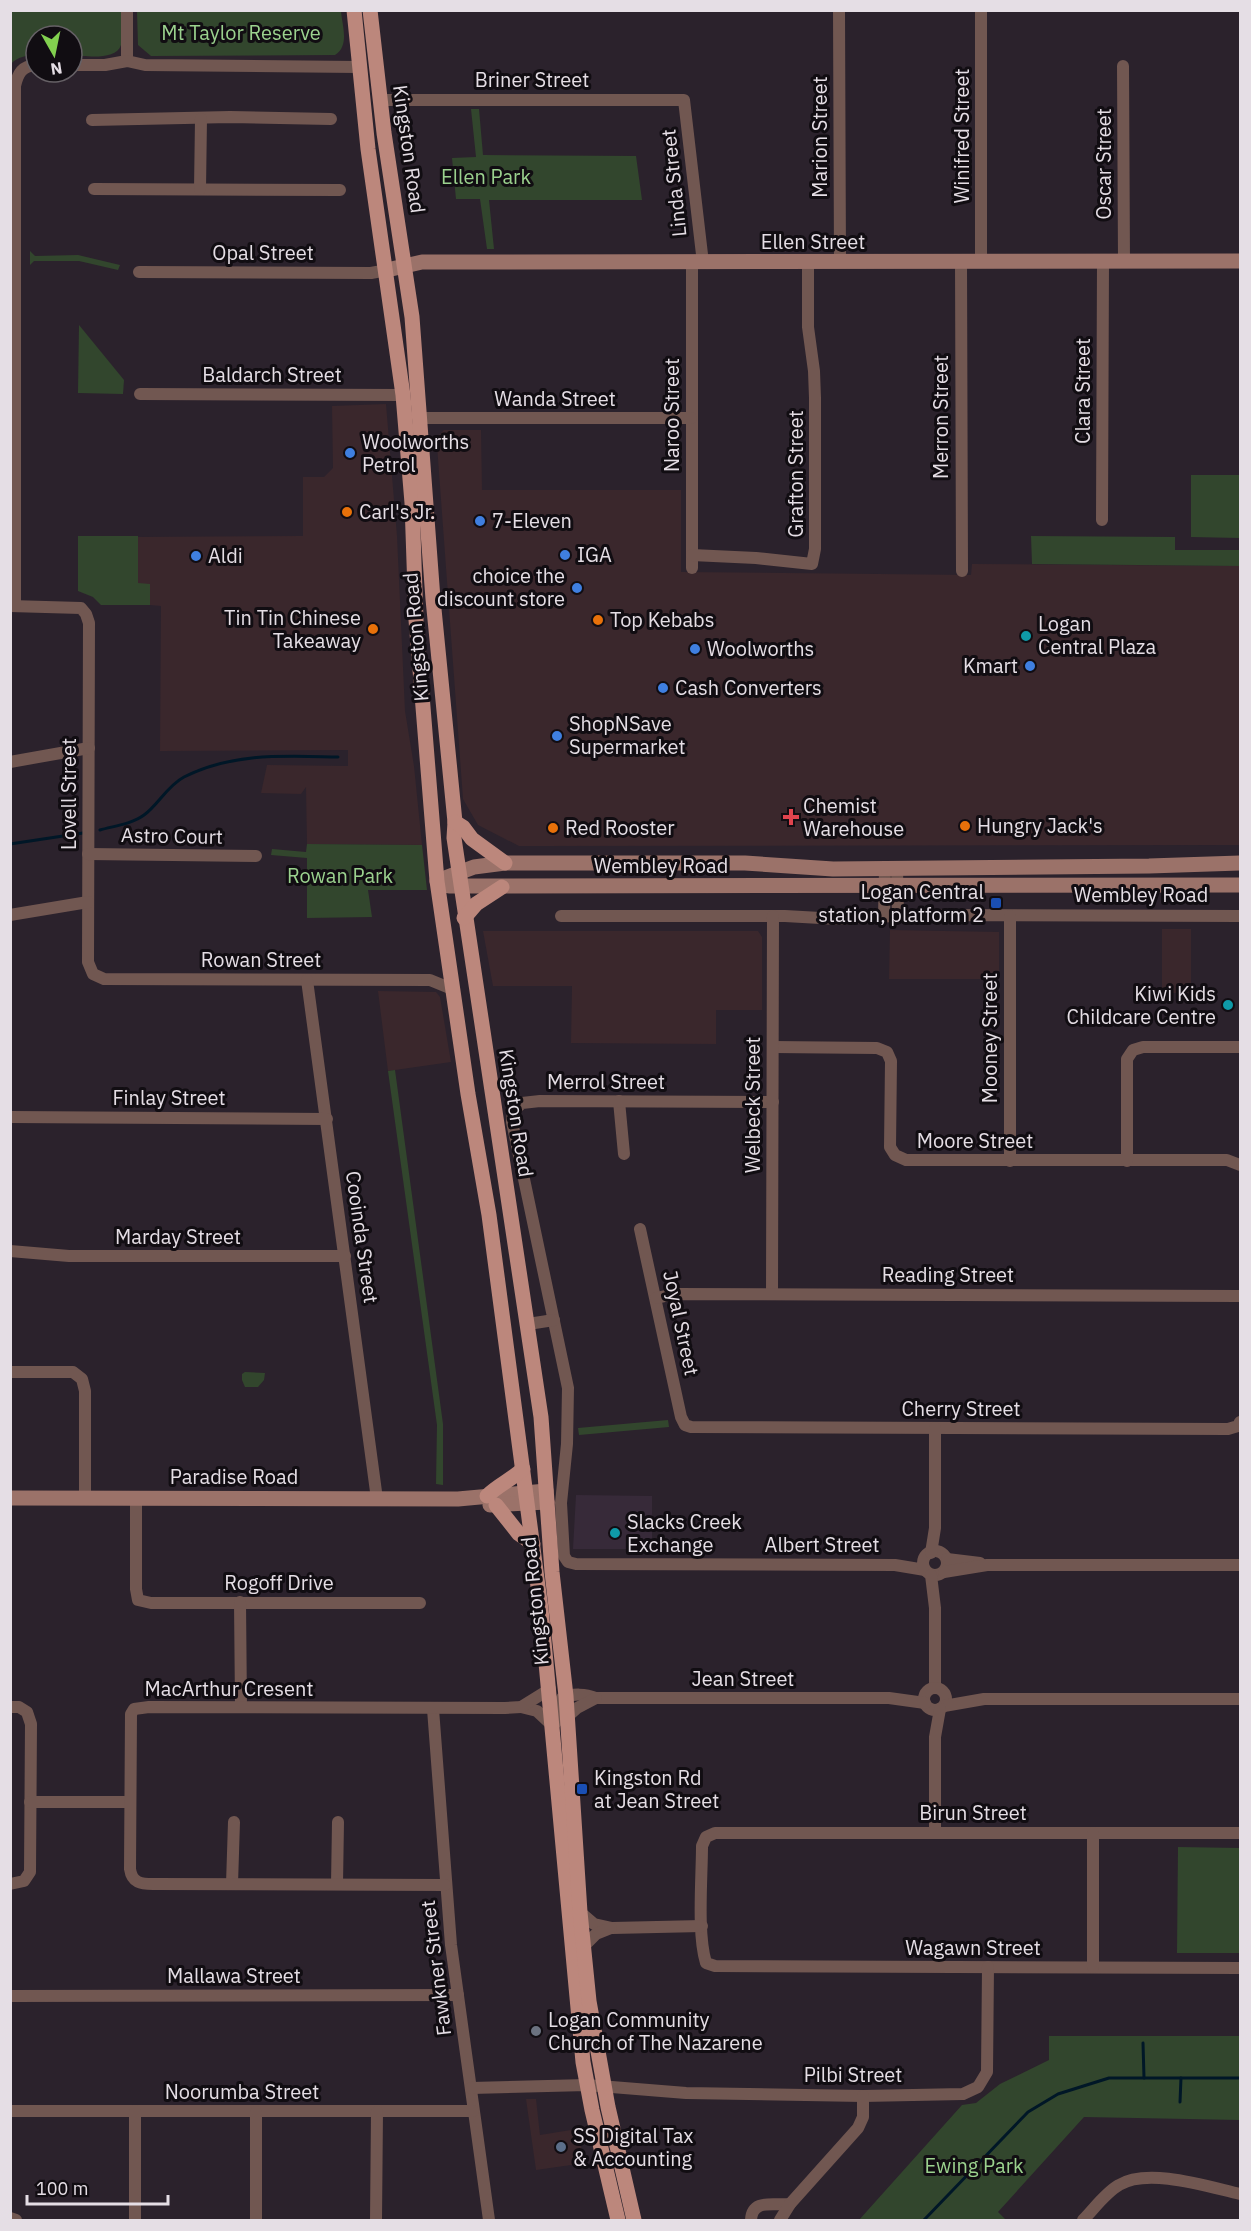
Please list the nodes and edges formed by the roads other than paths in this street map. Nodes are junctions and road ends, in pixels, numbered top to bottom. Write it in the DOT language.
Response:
graph roads {
  1 [pos="127,10"];
  2 [pos="354,10"];
  3 [pos="370,10"];
  4 [pos="839,10"];
  5 [pos="981,10"];
  6 [pos="127,61"];
  7 [pos="84,65"];
  8 [pos="1123,66"];
  9 [pos="359,67"];
  10 [pos="24,68"];
  11 [pos="380,100"];
  12 [pos="684,100"];
  13 [pos="331,118"];
  14 [pos="201,119"];
  15 [pos="92,120"];
  16 [pos="94,189"];
  17 [pos="200,189"];
  18 [pos="340,190"];
  19 [pos="13,248"];
  20 [pos="1240,261"];
  21 [pos="840,262"];
  22 [pos="961,262"];
  23 [pos="981,262"];
  24 [pos="1103,262"];
  25 [pos="1124,262"];
  26 [pos="697,263"];
  27 [pos="808,263"];
  28 [pos="405,265"];
  29 [pos="387,270"];
  30 [pos="139,272"];
  31 [pos="13,366"];
  32 [pos="140,394"];
  33 [pos="403,395"];
  34 [pos="419,418"];
  35 [pos="691,418"];
  36 [pos="13,483"];
  37 [pos="1102,520"];
  38 [pos="692,562"];
  39 [pos="962,571"];
  40 [pos="13,606"];
  41 [pos="89,748"];
  42 [pos="10,762"];
  43 [pos="454,822"];
  44 [pos="88,854"];
  45 [pos="256,856"];
  46 [pos="505,863"];
  47 [pos="1240,863"];
  48 [pos="891,868"];
  49 [pos="459,880"];
  50 [pos="438,883"];
  51 [pos="1240,885"];
  52 [pos="502,887"];
  53 [pos="891,887"];
  54 [pos="88,902"];
  55 [pos="10,915"];
  56 [pos="561,916"];
  57 [pos="773,916"];
  58 [pos="898,916"];
  59 [pos="1010,916"];
  60 [pos="1240,916"];
  61 [pos="884,917"];
  62 [pos="464,918"];
  63 [pos="450,971"];
  64 [pos="93,974"];
  65 [pos="308,980"];
  66 [pos="430,980"];
  67 [pos="452,989"];
  68 [pos="773,1047"];
  69 [pos="1240,1047"];
  70 [pos="619,1101"];
  71 [pos="773,1102"];
  72 [pos="10,1117"];
  73 [pos="327,1119"];
  74 [pos="624,1154"];
  75 [pos="1010,1161"];
  76 [pos="1127,1161"];
  77 [pos="1240,1165"];
  78 [pos="640,1229"];
  79 [pos="10,1251"];
  80 [pos="345,1256"];
  81 [pos="772,1294"];
  82 [pos="1240,1296"];
  83 [pos="656,1298"];
  84 [pos="554,1320"];
  85 [pos="528,1324"];
  86 [pos="10,1372"];
  87 [pos="1239,1424"];
  88 [pos="685,1425"];
  89 [pos="935,1428"];
  90 [pos="523,1469"];
  91 [pos="546,1496"];
  92 [pos="10,1498"];
  93 [pos="85,1498"];
  94 [pos="136,1498"];
  95 [pos="527,1498"];
  96 [pos="377,1499"];
  97 [pos="491,1501"];
  98 [pos="533,1544"];
  99 [pos="568,1562"];
  100 [pos="935,1564"];
  101 [pos="1240,1565"];
  102 [pos="240,1602"];
  103 [pos="420,1603"];
  104 [pos="550,1689"];
  105 [pos="566,1696"];
  106 [pos="596,1698"];
  107 [pos="1240,1699"];
  108 [pos="935,1700"];
  109 [pos="10,1707"];
  110 [pos="241,1707"];
  111 [pos="521,1707"];
  112 [pos="433,1709"];
  113 [pos="568,1716"];
  114 [pos="553,1726"];
  115 [pos="30,1802"];
  116 [pos="129,1802"];
  117 [pos="234,1822"];
  118 [pos="338,1822"];
  119 [pos="935,1833"];
  120 [pos="1093,1833"];
  121 [pos="1240,1833"];
  122 [pos="10,1884"];
  123 [pos="232,1884"];
  124 [pos="337,1884"];
  125 [pos="445,1885"];
  126 [pos="580,1912"];
  127 [pos="702,1926"];
  128 [pos="612,1928"];
  129 [pos="583,1947"];
  130 [pos="988,1967"];
  131 [pos="1093,1967"];
  132 [pos="1240,1968"];
  133 [pos="10,1995"];
  134 [pos="458,1995"];
  135 [pos="587,2085"];
  136 [pos="604,2086"];
  137 [pos="471,2088"];
  138 [pos="863,2096"];
  139 [pos="10,2111"];
  140 [pos="135,2111"];
  141 [pos="473,2111"];
  142 [pos="256,2112"];
  143 [pos="377,2112"];
  144 [pos="1240,2194"];
  145 [pos="790,2204"];
  146 [pos="10,2218"];
  147 [pos="16,2220"];
  148 [pos="135,2220"];
  149 [pos="256,2220"];
  150 [pos="376,2220"];
  151 [pos="489,2220"];
  152 [pos="618,2220"];
  153 [pos="634,2220"];
  154 [pos="751,2220"];
  155 [pos="780,2220"];
  156 [pos="1084,2220"];
  1 -- 6 [label="street"];
  2 -- 9 [label="main road, Kingston Road"];
  3 -- 11 [label="main road, Kingston Road"];
  4 -- 21 [label="street, Marion Street"];
  5 -- 23 [label="street, Winifred Street"];
  6 -- 7 [label="street"];
  6 -- 9 [label="street"];
  8 -- 25 [label="street, Oscar Street"];
  9 -- 29 [label="main road, Kingston Road"];
  10 -- 19 [label="street"];
  11 -- 12 [label="street, Briner Street"];
  11 -- 28 [label="main road, Kingston Road"];
  12 -- 26 [label="street, Linda Street"];
  13 -- 14 [label="street"];
  14 -- 15 [label="street"];
  14 -- 17 [label="street"];
  16 -- 17 [label="street"];
  17 -- 18 [label="street"];
  19 -- 31 [label="street"];
  20 -- 25 [label="main road, Ellen Street"];
  21 -- 22 [label="main road, Ellen Street"];
  21 -- 27 [label="main road, Ellen Street"];
  22 -- 23 [label="main road, Ellen Street"];
  22 -- 39 [label="street, Merron Street"];
  23 -- 24 [label="main road, Ellen Street"];
  24 -- 25 [label="main road, Ellen Street"];
  24 -- 37 [label="street, Clara Street"];
  26 -- 27 [label="main road, Ellen Street"];
  26 -- 28 [label="main road, Ellen Street"];
  26 -- 35 [label="street, Naroo Street"];
  27 -- 38 [label="street, Grafton Street"];
  28 -- 29 [label="main road, Ellen Street"];
  28 -- 34 [label="main road, Kingston Road"];
  29 -- 30 [label="street, Opal Street"];
  29 -- 33 [label="main road, Kingston Road"];
  31 -- 36 [label="street"];
  32 -- 33 [label="street, Baldarch Street"];
  33 -- 50 [label="main road, Kingston Road"];
  34 -- 35 [label="street, Wanda Street"];
  34 -- 43 [label="main road, Kingston Road"];
  35 -- 38 [label="street, Naroo Street"];
  36 -- 40 [label="street"];
  40 -- 41 [label="street, Lovell Street"];
  41 -- 42 [label="street"];
  41 -- 44 [label="street, Lovell Street"];
  43 -- 46 [label="main road"];
  43 -- 49 [label="main road, Kingston Road"];
  44 -- 45 [label="street, Astro Court"];
  44 -- 54 [label="street, Lovell Street"];
  46 -- 48 [label="main road, Wembley Road"];
  46 -- 49 [label="main road, Wembley Road"];
  47 -- 48 [label="main road, Wembley Road"];
  48 -- 53 [label="street"];
  49 -- 50 [label="main road, Wembley Road"];
  49 -- 52 [label="main road, Wembley Road"];
  49 -- 62 [label="main road, Kingston Road"];
  50 -- 63 [label="main road, Kingston Road"];
  51 -- 53 [label="main road, Wembley Road"];
  52 -- 53 [label="main road, Wembley Road"];
  52 -- 62 [label="main road"];
  53 -- 58 [label="street"];
  53 -- 61 [label="street"];
  54 -- 55 [label="street"];
  54 -- 64 [label="street, Lovell Street"];
  56 -- 57 [label="street, Wembley Road"];
  57 -- 61 [label="street, Wembley Road"];
  57 -- 68 [label="street, Welbeck Street"];
  58 -- 59 [label="street, Wembley Road"];
  58 -- 61 [label="street, Wembley Road"];
  59 -- 60 [label="street, Wembley Road"];
  59 -- 75 [label="street, Mooney Street"];
  62 -- 85 [label="main road, Kingston Road"];
  63 -- 66 [label="street, Rowan Street"];
  63 -- 67 [label="main road, Kingston Road"];
  64 -- 65 [label="street, Rowan Street"];
  65 -- 66 [label="street, Rowan Street"];
  65 -- 73 [label="street, Cooinda Street"];
  66 -- 67 [label="street, Rowan Street"];
  67 -- 90 [label="main road, Kingston Road"];
  68 -- 71 [label="street, Welbeck Street"];
  68 -- 75 [label="street, Moore Street"];
  69 -- 76 [label="street"];
  70 -- 71 [label="street, Merrol Street"];
  70 -- 74 [label="street"];
  70 -- 84 [label="street, Merrol Street"];
  71 -- 81 [label="street, Welbeck Street"];
  72 -- 73 [label="street, Finlay Street"];
  73 -- 80 [label="street, Cooinda Street"];
  75 -- 76 [label="street, Moore Street"];
  76 -- 77 [label="street, Moore Street"];
  78 -- 83 [label="street, Joyal Street"];
  79 -- 80 [label="street, Marday Street"];
  80 -- 96 [label="street, Cooinda Street"];
  81 -- 82 [label="street, Reading Street"];
  81 -- 83 [label="street, Reading Street"];
  83 -- 88 [label="street, Joyal Street"];
  84 -- 85 [label="street"];
  84 -- 99 [label="street, Merrol Street"];
  85 -- 91 [label="main road, Kingston Road"];
  86 -- 93 [label="street"];
  87 -- 89 [label="street, Cherry Street"];
  88 -- 89 [label="street, Cherry Street"];
  89 -- 100 [label="street"];
  90 -- 95 [label="main road, Kingston Road"];
  90 -- 97 [label="main road"];
  91 -- 95 [label="main road, Paradise Road"];
  91 -- 105 [label="main road, Kingston Road"];
  92 -- 93 [label="main road, Paradise Road"];
  93 -- 94 [label="main road, Paradise Road"];
  94 -- 96 [label="main road, Paradise Road"];
  94 -- 102 [label="street, Rogoff Drive"];
  95 -- 97 [label="main road, Paradise Road"];
  95 -- 98 [label="main road, Kingston Road"];
  96 -- 97 [label="main road, Paradise Road"];
  97 -- 98 [label="main road"];
  98 -- 104 [label="main road, Kingston Road"];
  99 -- 100 [label="street, Albert Street"];
  100 -- 101 [label="street, Albert Street"];
  100 -- 108 [label="street"];
  102 -- 103 [label="street, Rogoff Drive"];
  102 -- 110 [label="street"];
  104 -- 111 [label="street"];
  104 -- 114 [label="main road, Kingston Road"];
  105 -- 106 [label="street, Jean Street"];
  105 -- 113 [label="main road, Kingston Road"];
  105 -- 114 [label="street"];
  106 -- 108 [label="street, Jean Street"];
  106 -- 113 [label="street"];
  107 -- 108 [label="street, Jean Street"];
  108 -- 119 [label="street"];
  109 -- 115 [label="street"];
  110 -- 112 [label="street, MacArthur Cresent"];
  110 -- 116 [label="street, MacArthur Cresent"];
  111 -- 112 [label="street, MacArthur Cresent"];
  111 -- 114 [label="street, MacArthur Cresent"];
  112 -- 125 [label="street, Fawkner Street"];
  113 -- 126 [label="main road, Kingston Road"];
  114 -- 135 [label="main road, Kingston Road"];
  115 -- 116 [label="street"];
  115 -- 122 [label="street"];
  116 -- 123 [label="street, MacArthur Cresent"];
  117 -- 123 [label="street"];
  118 -- 124 [label="street"];
  119 -- 120 [label="street, Birun Street"];
  119 -- 127 [label="street, Birun Street"];
  120 -- 121 [label="street, Birun Street"];
  120 -- 131 [label="street"];
  123 -- 124 [label="street, MacArthur Cresent"];
  124 -- 125 [label="street, MacArthur Cresent"];
  125 -- 134 [label="street, Fawkner Street"];
  126 -- 128 [label="street"];
  126 -- 129 [label="main road, Kingston Road"];
  127 -- 128 [label="street"];
  127 -- 130 [label="street, Wagawn Street"];
  128 -- 129 [label="street"];
  129 -- 136 [label="main road, Kingston Road"];
  130 -- 131 [label="street, Wagawn Street"];
  130 -- 138 [label="street, Pilbi Street"];
  131 -- 132 [label="street, Wagawn Street"];
  133 -- 134 [label="street, Mallawa Street"];
  134 -- 137 [label="street, Fawkner Street"];
  135 -- 136 [label="street, Pilbi Street"];
  135 -- 137 [label="street, Pilbi Street"];
  135 -- 152 [label="main road, Kingston Road"];
  136 -- 138 [label="street, Pilbi Street"];
  136 -- 153 [label="main road, Kingston Road"];
  137 -- 141 [label="street, Fawkner Street"];
  138 -- 145 [label="street"];
  139 -- 140 [label="street, Noorumba Street"];
  140 -- 142 [label="street, Noorumba Street"];
  140 -- 148 [label="street"];
  141 -- 143 [label="street, Noorumba Street"];
  141 -- 151 [label="street, Fawkner Street"];
  142 -- 143 [label="street, Noorumba Street"];
  142 -- 149 [label="street"];
  143 -- 150 [label="street"];
  144 -- 156 [label="street"];
  145 -- 154 [label="street"];
  145 -- 155 [label="street"];
  146 -- 147 [label="street"];
}
